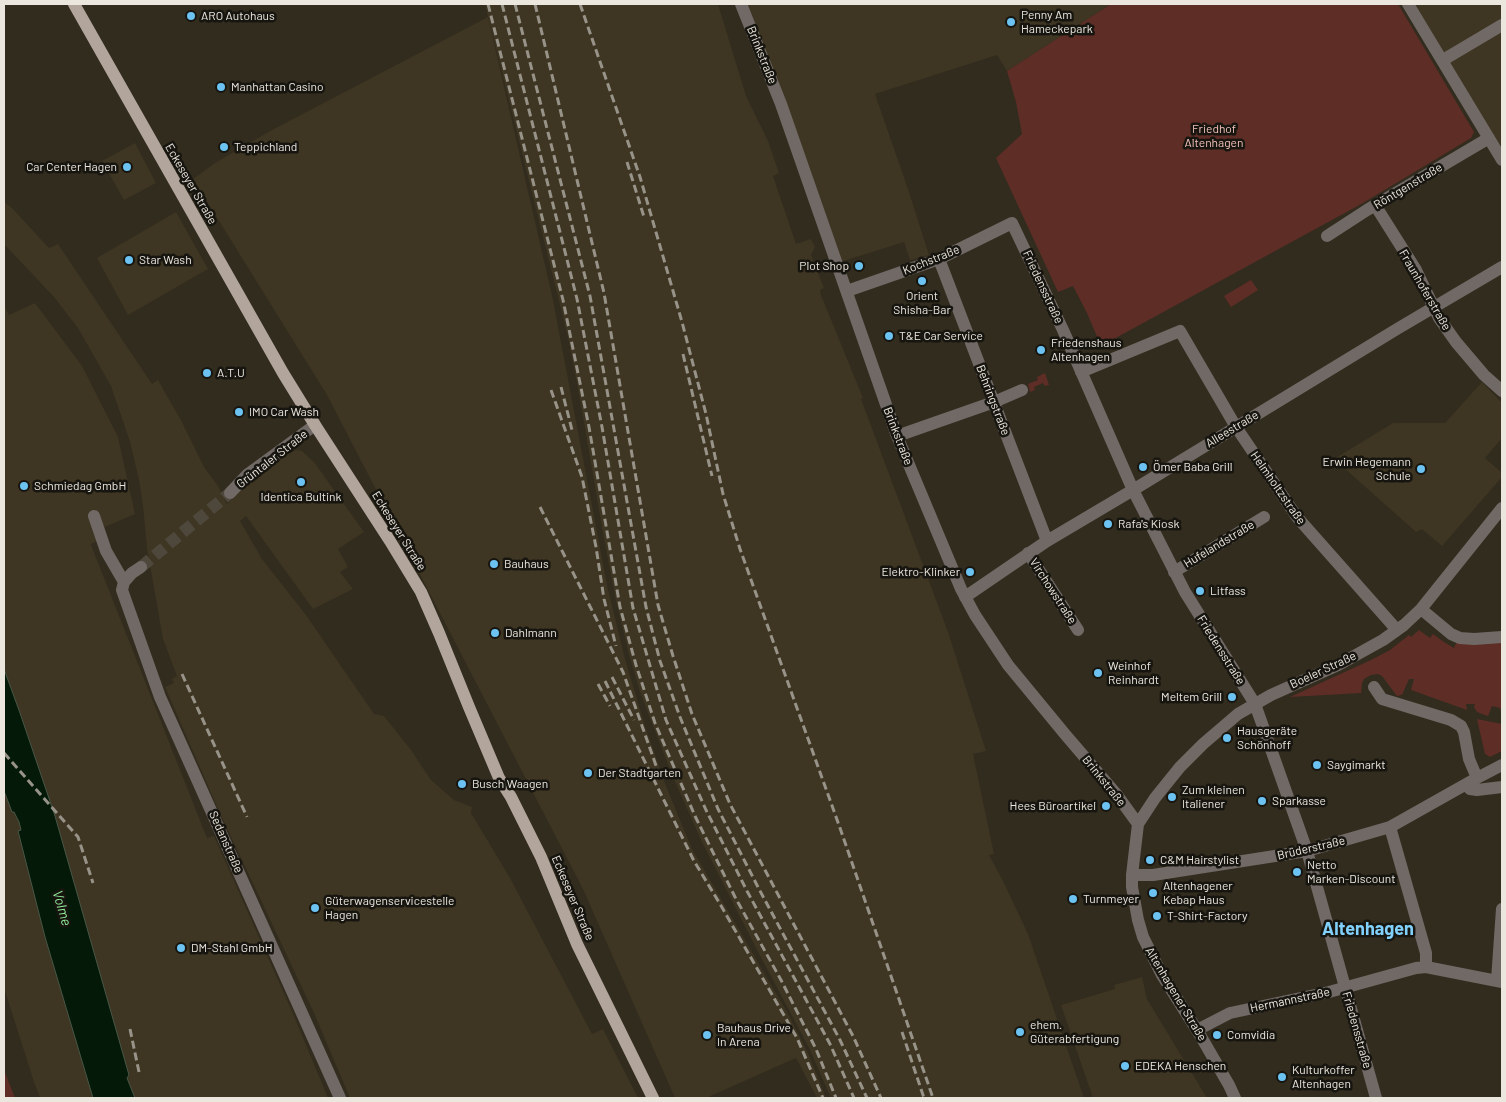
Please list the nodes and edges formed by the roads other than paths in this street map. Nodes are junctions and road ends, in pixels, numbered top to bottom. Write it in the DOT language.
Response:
graph roads {
  1 [pos="74,4"];
  2 [pos="741,4"];
  3 [pos="1408,4"];
  4 [pos="1502,25"];
  5 [pos="1443,60"];
  6 [pos="1489,138"];
  7 [pos="1502,160"];
  8 [pos="1375,205"];
  9 [pos="1012,223"];
  10 [pos="1327,236"];
  11 [pos="939,259"];
  12 [pos="1502,267"];
  13 [pos="847,291"];
  14 [pos="1434,307"];
  15 [pos="1081,372"];
  16 [pos="1022,390"];
  17 [pos="1502,391"];
  18 [pos="994,402"];
  19 [pos="315,425"];
  20 [pos="1236,427"];
  21 [pos="897,436"];
  22 [pos="1133,490"];
  23 [pos="230,492"];
  24 [pos="1502,508"];
  25 [pos="94,516"];
  26 [pos="1264,518"];
  27 [pos="1047,540"];
  28 [pos="1028,553"];
  29 [pos="141,567"];
  30 [pos="1174,572"];
  31 [pos="124,582"];
  32 [pos="965,597"];
  33 [pos="1421,608"];
  34 [pos="1078,630"];
  35 [pos="1397,630"];
  36 [pos="1502,637"];
  37 [pos="1374,687"];
  38 [pos="1255,704"];
  39 [pos="1502,765"];
  40 [pos="1477,778"];
  41 [pos="1466,785"];
  42 [pos="1502,787"];
  43 [pos="1138,824"];
  44 [pos="1390,827"];
  45 [pos="1307,851"];
  46 [pos="1132,875"];
  47 [pos="1502,909"];
  48 [pos="1426,967"];
  49 [pos="1499,981"];
  50 [pos="1344,988"];
  51 [pos="1197,1030"];
  52 [pos="340,1098"];
  53 [pos="653,1098"];
  54 [pos="1235,1098"];
  55 [pos="1376,1098"];
  1 -- 19 [label="main road, Eckeseyer Straße"];
  2 -- 13 [label="street, Brinkstraße"];
  3 -- 5 [label="street"];
  4 -- 5 [label="street"];
  5 -- 6 [label="street"];
  6 -- 7 [label="street"];
  6 -- 8 [label="street, Röntgenstraße"];
  8 -- 10 [label="street, Röntgenstraße"];
  8 -- 14 [label="street, Fraunhoferstraße"];
  9 -- 11 [label="street, Kochstraße"];
  9 -- 15 [label="street, Friedensstraße"];
  11 -- 13 [label="street, Kochstraße"];
  11 -- 18 [label="street, Behringstraße"];
  12 -- 14 [label="street, Alleestraße"];
  13 -- 21 [label="street, Brinkstraße"];
  14 -- 17 [label="street, Fraunhoferstraße"];
  14 -- 20 [label="street, Alleestraße"];
  15 -- 20 [label="street, Helmholtzstraße"];
  15 -- 22 [label="street, Friedensstraße"];
  16 -- 18 [label="street"];
  18 -- 21 [label="street"];
  18 -- 27 [label="street, Behringstraße"];
  19 -- 23 [label="street, Grüntaler Straße"];
  19 -- 53 [label="main road, Eckeseyer Straße"];
  20 -- 22 [label="street, Alleestraße"];
  20 -- 35 [label="street, Helmholtzstraße"];
  21 -- 32 [label="street, Brinkstraße"];
  22 -- 27 [label="street, Alleestraße"];
  22 -- 30 [label="street, Friedensstraße"];
  24 -- 33 [label="street, Boeler Straße"];
  25 -- 31 [label="street"];
  26 -- 30 [label="street, Hufelandstraße"];
  27 -- 28 [label="street, Alleestraße"];
  28 -- 32 [label="street, Alleestraße"];
  28 -- 34 [label="street, Virchowstraße"];
  29 -- 31 [label="street"];
  30 -- 38 [label="street, Friedensstraße"];
  31 -- 52 [label="street, Sedanstraße"];
  32 -- 43 [label="street, Brinkstraße"];
  33 -- 35 [label="street, Boeler Straße"];
  33 -- 36 [label="street"];
  35 -- 38 [label="street, Boeler Straße"];
  37 -- 40 [label="street"];
  38 -- 43 [label="street, Boeler Straße"];
  38 -- 45 [label="street, Friedensstraße"];
  39 -- 40 [label="street, Brüderstraße"];
  40 -- 41 [label="street, Brüderstraße"];
  41 -- 42 [label="street"];
  41 -- 44 [label="street, Brüderstraße"];
  43 -- 46 [label="street, Altenhagener Straße"];
  44 -- 45 [label="street, Brüderstraße"];
  44 -- 48 [label="street"];
  45 -- 46 [label="street, Brüderstraße"];
  45 -- 50 [label="street, Friedensstraße"];
  46 -- 51 [label="street, Altenhagener Straße"];
  47 -- 49 [label="street"];
  48 -- 49 [label="street, Hermannstraße"];
  48 -- 50 [label="street, Hermannstraße"];
  50 -- 51 [label="street, Hermannstraße"];
  50 -- 55 [label="street, Friedensstraße"];
  51 -- 54 [label="street, Altenhagener Straße"];
}
